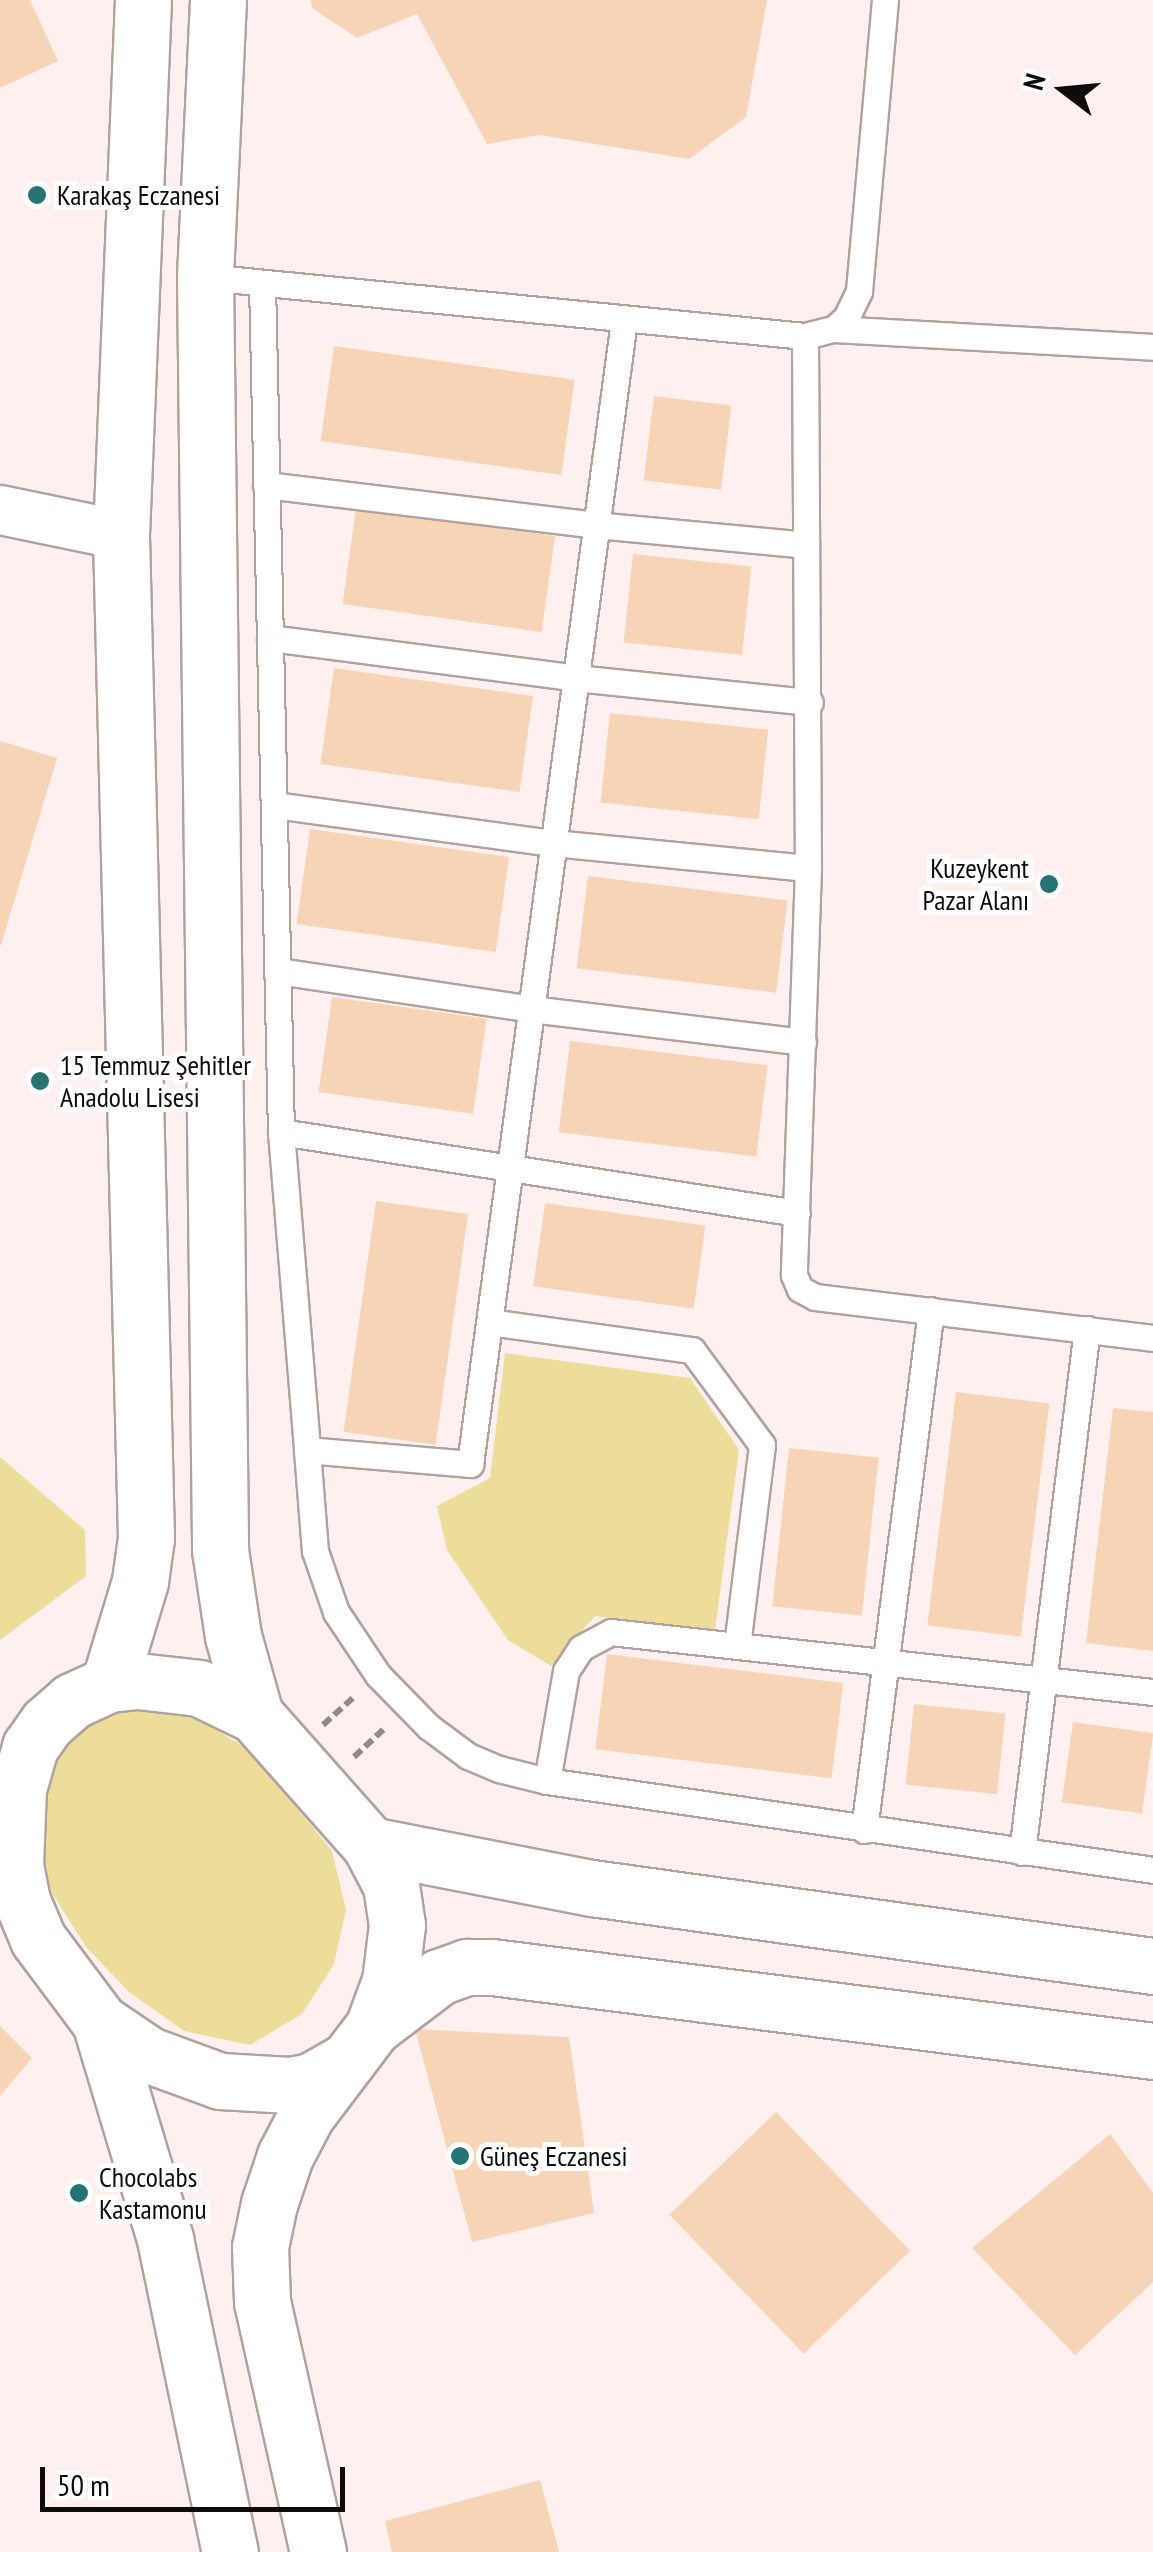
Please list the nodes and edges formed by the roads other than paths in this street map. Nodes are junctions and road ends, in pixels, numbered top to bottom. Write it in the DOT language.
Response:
graph roads {
  1 [pos="143,0"];
  2 [pos="218,0"];
  3 [pos="885,0"];
  4 [pos="206,277"];
  5 [pos="262,282"];
  6 [pos="624,321"];
  7 [pos="834,330"];
  8 [pos="806,336"];
  9 [pos="1153,348"];
  10 [pos="266,484"];
  11 [pos="0,510"];
  12 [pos="596,526"];
  13 [pos="121,534"];
  14 [pos="806,545"];
  15 [pos="270,638"];
  16 [pos="576,678"];
  17 [pos="810,702"];
  18 [pos="275,805"];
  19 [pos="554,843"];
  20 [pos="808,868"];
  21 [pos="278,971"];
  22 [pos="531,1009"];
  23 [pos="803,1042"];
  24 [pos="281,1132"];
  25 [pos="511,1166"];
  26 [pos="797,1213"];
  27 [pos="931,1310"];
  28 [pos="490,1322"];
  29 [pos="1087,1329"];
  30 [pos="1153,1338"];
  31 [pos="307,1450"];
  32 [pos="736,1646"];
  33 [pos="887,1662"];
  34 [pos="1043,1680"];
  35 [pos="109,1684"];
  36 [pos="1153,1692"];
  37 [pos="288,1753"];
  38 [pos="548,1781"];
  39 [pos="864,1830"];
  40 [pos="370,1846"];
  41 [pos="1022,1852"];
  42 [pos="1153,1870"];
  43 [pos="1153,1966"];
  44 [pos="100,2022"];
  45 [pos="361,2044"];
  46 [pos="1153,2051"];
  47 [pos="230,2552"];
  48 [pos="318,2552"];
  1 -- 13 [label="main road"];
  2 -- 4 [label="main road"];
  3 -- 7 [label="lane"];
  4 -- 5 [label="lane"];
  4 -- 37 [label="main road"];
  5 -- 6 [label="lane"];
  5 -- 10 [label="lane"];
  6 -- 8 [label="lane"];
  6 -- 12 [label="lane"];
  7 -- 8 [label="lane"];
  7 -- 9 [label="lane"];
  8 -- 14 [label="lane"];
  10 -- 12 [label="lane"];
  10 -- 15 [label="lane"];
  11 -- 13 [label="street"];
  12 -- 14 [label="lane"];
  12 -- 16 [label="lane"];
  13 -- 35 [label="main road"];
  14 -- 17 [label="lane"];
  15 -- 16 [label="lane"];
  15 -- 18 [label="lane"];
  16 -- 17 [label="lane"];
  16 -- 19 [label="lane"];
  17 -- 20 [label="lane"];
  18 -- 19 [label="lane"];
  18 -- 21 [label="lane"];
  19 -- 20 [label="lane"];
  19 -- 22 [label="lane"];
  20 -- 23 [label="lane"];
  21 -- 22 [label="lane"];
  21 -- 24 [label="lane"];
  22 -- 23 [label="lane"];
  22 -- 25 [label="lane"];
  23 -- 26 [label="lane"];
  24 -- 25 [label="lane"];
  24 -- 31 [label="lane"];
  25 -- 26 [label="lane"];
  25 -- 28 [label="lane"];
  26 -- 27 [label="lane"];
  27 -- 29 [label="lane"];
  27 -- 33 [label="lane"];
  28 -- 31 [label="lane"];
  28 -- 32 [label="lane"];
  29 -- 30 [label="lane"];
  29 -- 34 [label="lane"];
  31 -- 38 [label="lane"];
  32 -- 33 [label="lane"];
  32 -- 38 [label="lane"];
  33 -- 34 [label="lane"];
  33 -- 39 [label="lane"];
  34 -- 36 [label="lane"];
  34 -- 41 [label="lane"];
  35 -- 37 [label="main road"];
  35 -- 44 [label="main road"];
  37 -- 40 [label="main road"];
  38 -- 39 [label="lane"];
  39 -- 41 [label="lane"];
  40 -- 43 [label="main road"];
  40 -- 45 [label="main road"];
  41 -- 42 [label="lane"];
  44 -- 45 [label="main road"];
  44 -- 47 [label="main road"];
  45 -- 46 [label="main road"];
  45 -- 48 [label="main road"];
}
